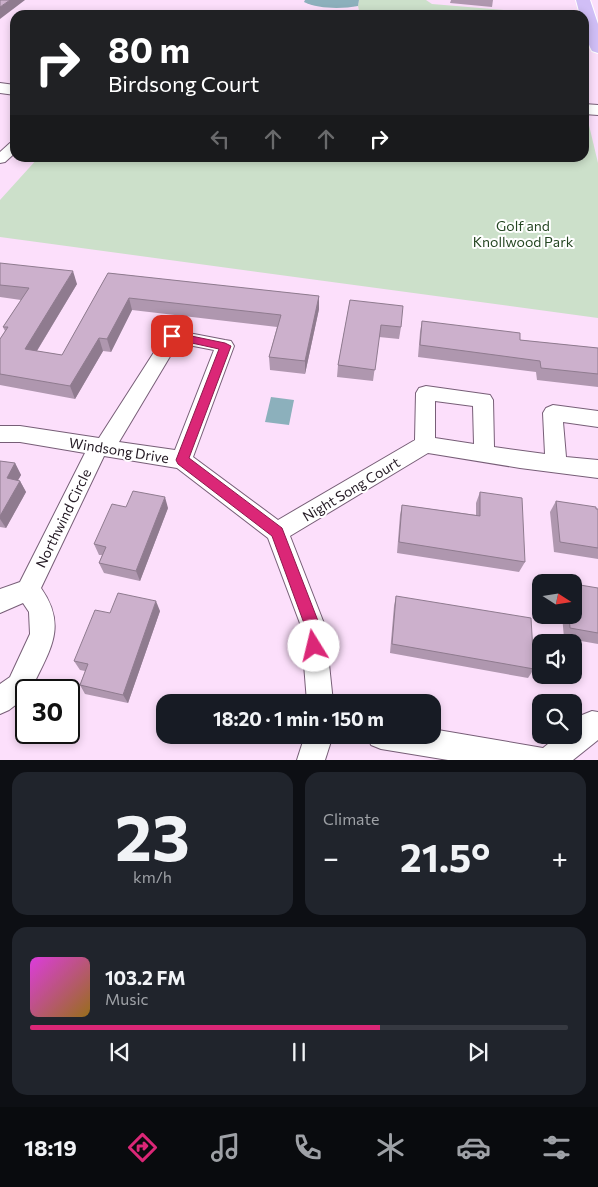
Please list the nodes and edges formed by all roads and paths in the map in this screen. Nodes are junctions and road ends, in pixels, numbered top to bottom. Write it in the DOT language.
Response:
graph roads {
  1 [pos="589,19"];
  2 [pos="598,48"];
  3 [pos="10,150"];
  4 [pos="0,158"];
  5 [pos="598,419"];
  6 [pos="0,434"];
  7 [pos="425,444"];
  8 [pos="102,447"];
  9 [pos="484,454"];
  10 [pos="182,460"];
  11 [pos="556,464"];
  12 [pos="598,469"];
  13 [pos="277,532"];
  14 [pos="28,590"];
  15 [pos="0,601"];
  16 [pos="319,694"];
  17 [pos="0,701"];
  18 [pos="598,726"];
  19 [pos="316,744"];
  20 [pos="438,744"];
  21 [pos="311,760"];
  22 [pos="538,760"];
  23 [pos="551,760"];
  1 -- 2 [label="main road"];
  3 -- 4 [label="street"];
  5 -- 11 [label="street"];
  6 -- 8 [label="street, Windsong Drive"];
  7 -- 9 [label="street"];
  7 -- 9 [label="street"];
  7 -- 13 [label="street, Night Song Court"];
  8 -- 10 [label="street, Windsong Drive"];
  8 -- 10 [label="street, Northwind Circle"];
  8 -- 14 [label="street, Northwind Circle"];
  9 -- 11 [label="street"];
  10 -- 13 [label="street, Windsong Drive"];
  11 -- 12 [label="street"];
  13 -- 16 [label="street"];
  14 -- 15 [label="street"];
  14 -- 17 [label="street"];
  18 -- 23 [label="street"];
  19 -- 21 [label="street"];
  20 -- 22 [label="street"];
}
